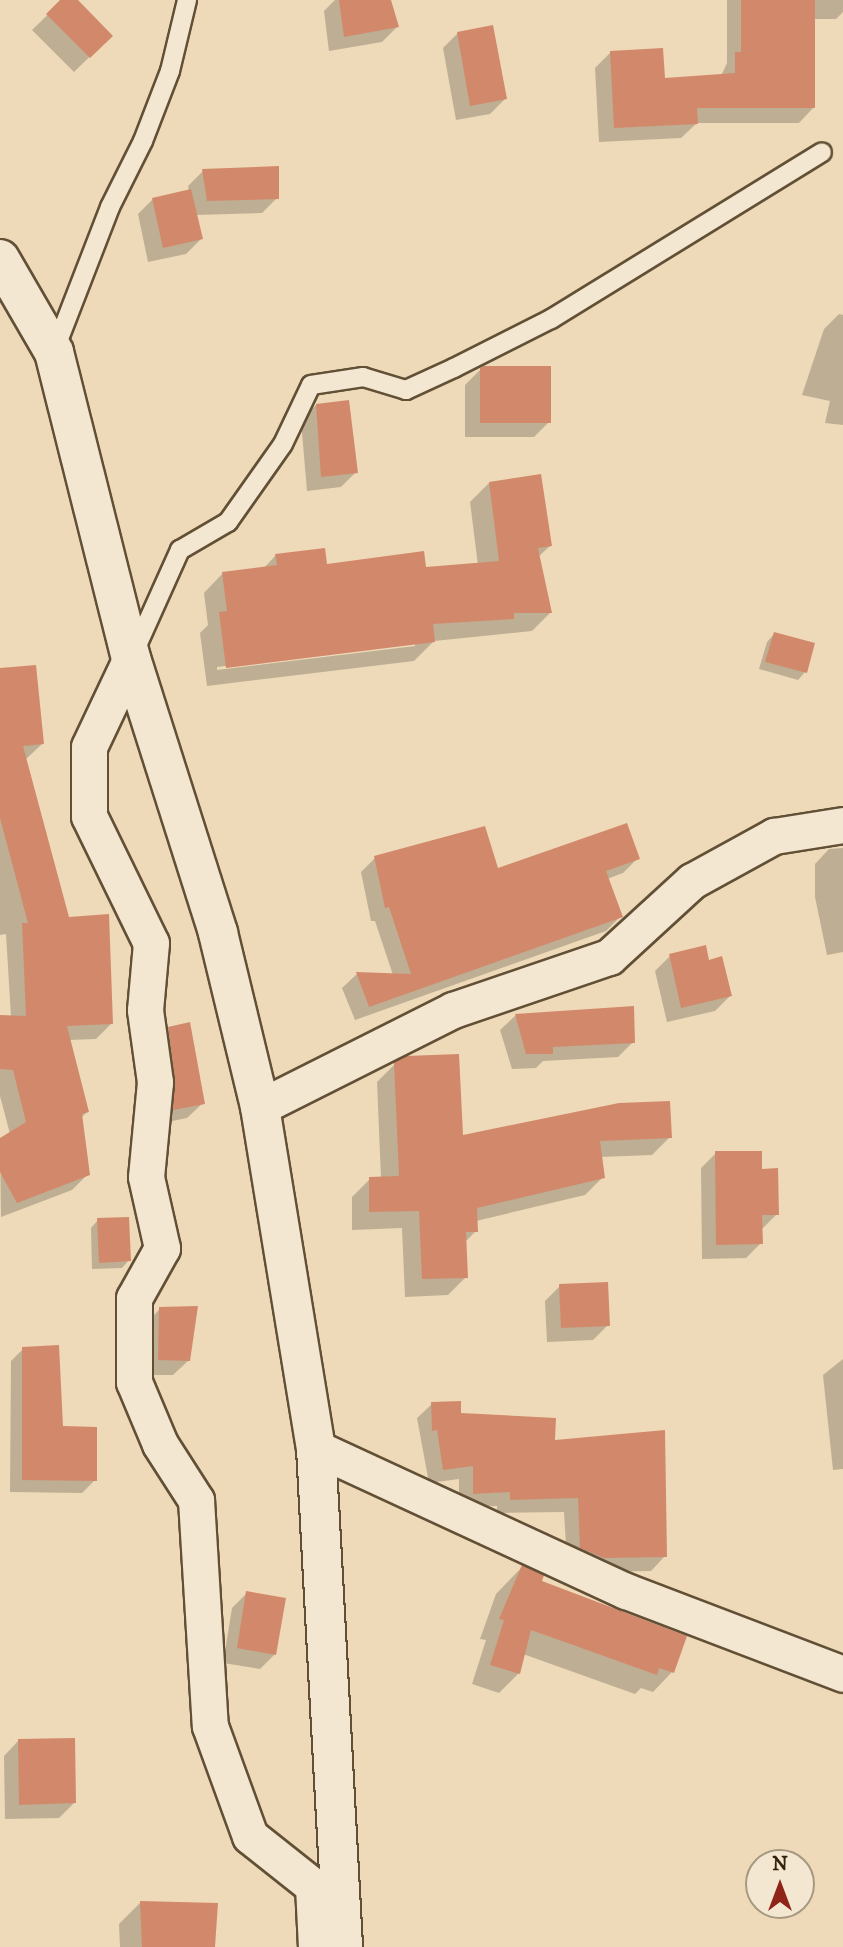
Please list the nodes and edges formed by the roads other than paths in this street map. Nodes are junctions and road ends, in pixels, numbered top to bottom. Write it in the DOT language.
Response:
graph roads {
  1 [pos="187,0"];
  2 [pos="822,152"];
  3 [pos="0,259"];
  4 [pos="54,352"];
  5 [pos="131,658"];
  6 [pos="843,825"];
  7 [pos="260,1107"];
  8 [pos="316,1448"];
  9 [pos="843,1674"];
  10 [pos="316,1947"];
  11 [pos="343,1947"];
  1 -- 4 [label="lane"];
  2 -- 5 [label="lane"];
  3 -- 4 [label="main road"];
  4 -- 5 [label="main road"];
  5 -- 7 [label="main road"];
  5 -- 10 [label="street"];
  6 -- 7 [label="street"];
  7 -- 8 [label="main road"];
  8 -- 9 [label="street"];
  8 -- 11 [label="main road"];
}
